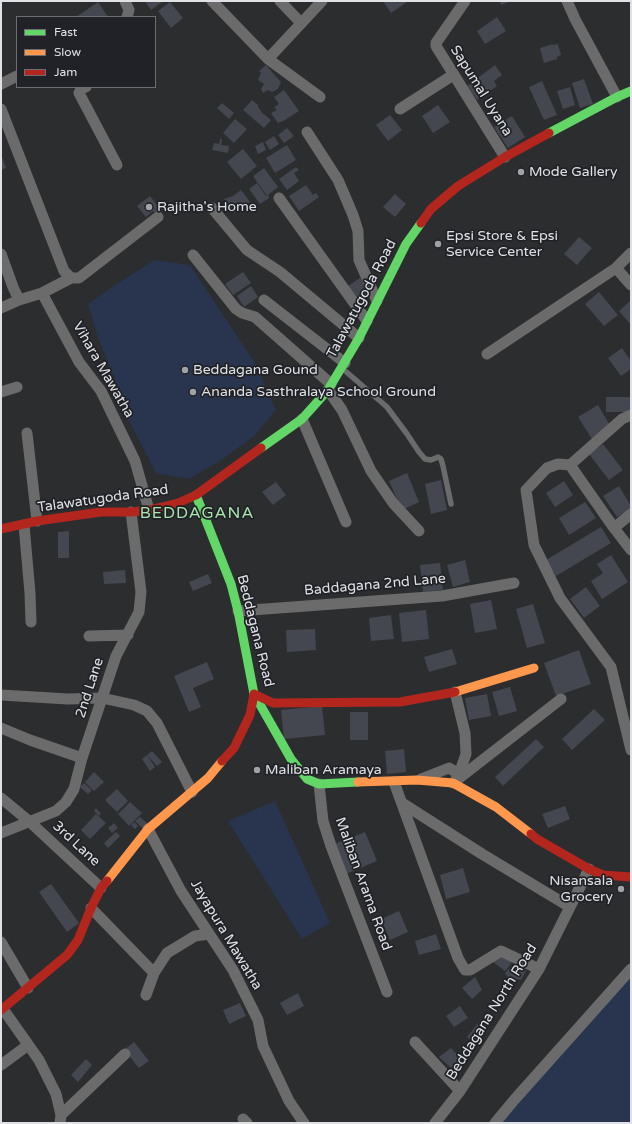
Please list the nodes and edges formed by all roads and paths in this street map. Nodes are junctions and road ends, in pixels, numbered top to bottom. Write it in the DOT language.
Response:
graph roads {
  1 [pos="212,1"];
  2 [pos="280,1"];
  3 [pos="322,1"];
  4 [pos="465,1"];
  5 [pos="567,1"];
  6 [pos="301,23"];
  7 [pos="268,59"];
  8 [pos="453,75"];
  9 [pos="16,76"];
  10 [pos="1,84"];
  11 [pos="84,88"];
  12 [pos="631,91"];
  13 [pos="320,97"];
  14 [pos="617,97"];
  15 [pos="1,109"];
  16 [pos="400,109"];
  17 [pos="307,132"];
  18 [pos="505,157"];
  19 [pos="117,165"];
  20 [pos="278,198"];
  21 [pos="212,208"];
  22 [pos="158,217"];
  23 [pos="631,253"];
  24 [pos="1,254"];
  25 [pos="194,254"];
  26 [pos="616,268"];
  27 [pos="71,278"];
  28 [pos="631,285"];
  29 [pos="42,292"];
  30 [pos="19,300"];
  31 [pos="264,300"];
  32 [pos="377,301"];
  33 [pos="1,308"];
  34 [pos="367,321"];
  35 [pos="359,338"];
  36 [pos="487,354"];
  37 [pos="344,365"];
  38 [pos="17,387"];
  39 [pos="330,387"];
  40 [pos="1,392"];
  41 [pos="631,415"];
  42 [pos="302,419"];
  43 [pos="28,433"];
  44 [pos="570,465"];
  45 [pos="196,495"];
  46 [pos="451,504"];
  47 [pos="148,510"];
  48 [pos="131,512"];
  49 [pos="631,514"];
  50 [pos="37,522"];
  51 [pos="346,522"];
  52 [pos="24,525"];
  53 [pos="614,528"];
  54 [pos="1,529"];
  55 [pos="419,532"];
  56 [pos="631,550"];
  57 [pos="514,583"];
  58 [pos="238,611"];
  59 [pos="31,622"];
  60 [pos="128,635"];
  61 [pos="89,636"];
  62 [pos="534,668"];
  63 [pos="455,692"];
  64 [pos="254,694"];
  65 [pos="1,695"];
  66 [pos="102,698"];
  67 [pos="561,699"];
  68 [pos="1,728"];
  69 [pos="631,750"];
  70 [pos="82,758"];
  71 [pos="456,779"];
  72 [pos="417,780"];
  73 [pos="394,782"];
  74 [pos="319,784"];
  75 [pos="192,792"];
  76 [pos="1,798"];
  77 [pos="402,803"];
  78 [pos="30,822"];
  79 [pos="148,829"];
  80 [pos="1,833"];
  81 [pos="589,869"];
  82 [pos="631,877"];
  83 [pos="101,888"];
  84 [pos="570,907"];
  85 [pos="91,908"];
  86 [pos="209,934"];
  87 [pos="1,942"];
  88 [pos="539,969"];
  89 [pos="631,969"];
  90 [pos="154,973"];
  91 [pos="28,988"];
  92 [pos="387,992"];
  93 [pos="146,995"];
  94 [pos="2,1009"];
  95 [pos="415,1042"];
  96 [pos="28,1046"];
  97 [pos="125,1054"];
  98 [pos="1,1065"];
  99 [pos="460,1091"];
  100 [pos="60,1119"];
  101 [pos="304,1123"];
  102 [pos="435,1123"];
  103 [pos="495,1123"];
  1 -- 7 [label="street"];
  2 -- 6 [label="street"];
  3 -- 6 [label="street"];
  4 -- 8 [label="street, Sapumal Uyana"];
  5 -- 14 [label="street"];
  6 -- 7 [label="street"];
  7 -- 13 [label="street"];
  8 -- 16 [label="street"];
  8 -- 18 [label="street, Sapumal Uyana"];
  9 -- 10 [label="street"];
  11 -- 19 [label="street"];
  12 -- 14 [label="street, Talawatugoda Road"];
  14 -- 18 [label="street, Talawatugoda Road"];
  15 -- 27 [label="street"];
  17 -- 32 [label="street"];
  18 -- 32 [label="street, Talawatugoda Road"];
  20 -- 34 [label="street"];
  21 -- 35 [label="street"];
  22 -- 27 [label="street"];
  23 -- 26 [label="street"];
  24 -- 30 [label="street"];
  25 -- 39 [label="street"];
  26 -- 28 [label="street"];
  26 -- 36 [label="street"];
  27 -- 29 [label="street"];
  29 -- 30 [label="street"];
  29 -- 47 [label="street, Vihara Mawatha"];
  30 -- 33 [label="street"];
  31 -- 37 [label="street"];
  32 -- 34 [label="street, Talawatugoda Road"];
  34 -- 35 [label="street, Talawatugoda Road"];
  35 -- 37 [label="street, Talawatugoda Road"];
  37 -- 39 [label="street, Talawatugoda Road"];
  37 -- 46 [label="lane"];
  38 -- 40 [label="street"];
  39 -- 42 [label="street, Talawatugoda Road"];
  39 -- 55 [label="street"];
  41 -- 44 [label="street"];
  42 -- 45 [label="street, Talawatugoda Road"];
  42 -- 51 [label="street"];
  43 -- 50 [label="street"];
  44 -- 53 [label="street"];
  44 -- 69 [label="street"];
  45 -- 47 [label="street, Talawatugoda Road"];
  45 -- 58 [label="street, Beddagana Road"];
  47 -- 48 [label="street, Talawatugoda Road"];
  48 -- 50 [label="street, Talawatugoda Road"];
  48 -- 60 [label="street, 2nd Lane"];
  49 -- 53 [label="street"];
  50 -- 52 [label="street, Talawatugoda Road"];
  52 -- 54 [label="street, Talawatugoda Road"];
  52 -- 59 [label="street"];
  53 -- 56 [label="street"];
  57 -- 58 [label="street, Baddagana 2nd Lane"];
  58 -- 64 [label="street, Beddagana Road"];
  60 -- 61 [label="street"];
  60 -- 66 [label="street, 2nd Lane"];
  62 -- 63 [label="street"];
  63 -- 64 [label="street"];
  63 -- 71 [label="street"];
  64 -- 74 [label="street, Beddagana Road"];
  64 -- 75 [label="street"];
  65 -- 66 [label="street"];
  66 -- 70 [label="street, 2nd Lane"];
  66 -- 75 [label="street"];
  67 -- 71 [label="street"];
  68 -- 70 [label="street"];
  70 -- 78 [label="street, 2nd Lane"];
  71 -- 72 [label="street"];
  71 -- 81 [label="street"];
  72 -- 73 [label="street"];
  73 -- 74 [label="street"];
  73 -- 77 [label="street"];
  74 -- 92 [label="street, Maliban Arama Road"];
  75 -- 79 [label="street"];
  76 -- 78 [label="street, 3rd Lane"];
  77 -- 84 [label="street"];
  77 -- 88 [label="street"];
  78 -- 80 [label="street, 2nd Lane"];
  78 -- 83 [label="street, 3rd Lane"];
  79 -- 83 [label="street"];
  79 -- 86 [label="street, Jayapura Mawatha"];
  81 -- 82 [label="street"];
  81 -- 84 [label="street, Beddagana North Road"];
  83 -- 85 [label="street"];
  84 -- 88 [label="street, Beddagana North Road"];
  85 -- 90 [label="street"];
  85 -- 91 [label="street"];
  86 -- 90 [label="street"];
  86 -- 101 [label="street, Jayapura Mawatha"];
  87 -- 91 [label="street"];
  88 -- 99 [label="street, Beddagana North Road"];
  89 -- 103 [label="street"];
  90 -- 93 [label="street"];
  91 -- 94 [label="street"];
  94 -- 96 [label="street"];
  95 -- 99 [label="street"];
  96 -- 98 [label="street"];
  96 -- 100 [label="street"];
  97 -- 100 [label="street"];
  99 -- 102 [label="street, Beddagana North Road"];
}
